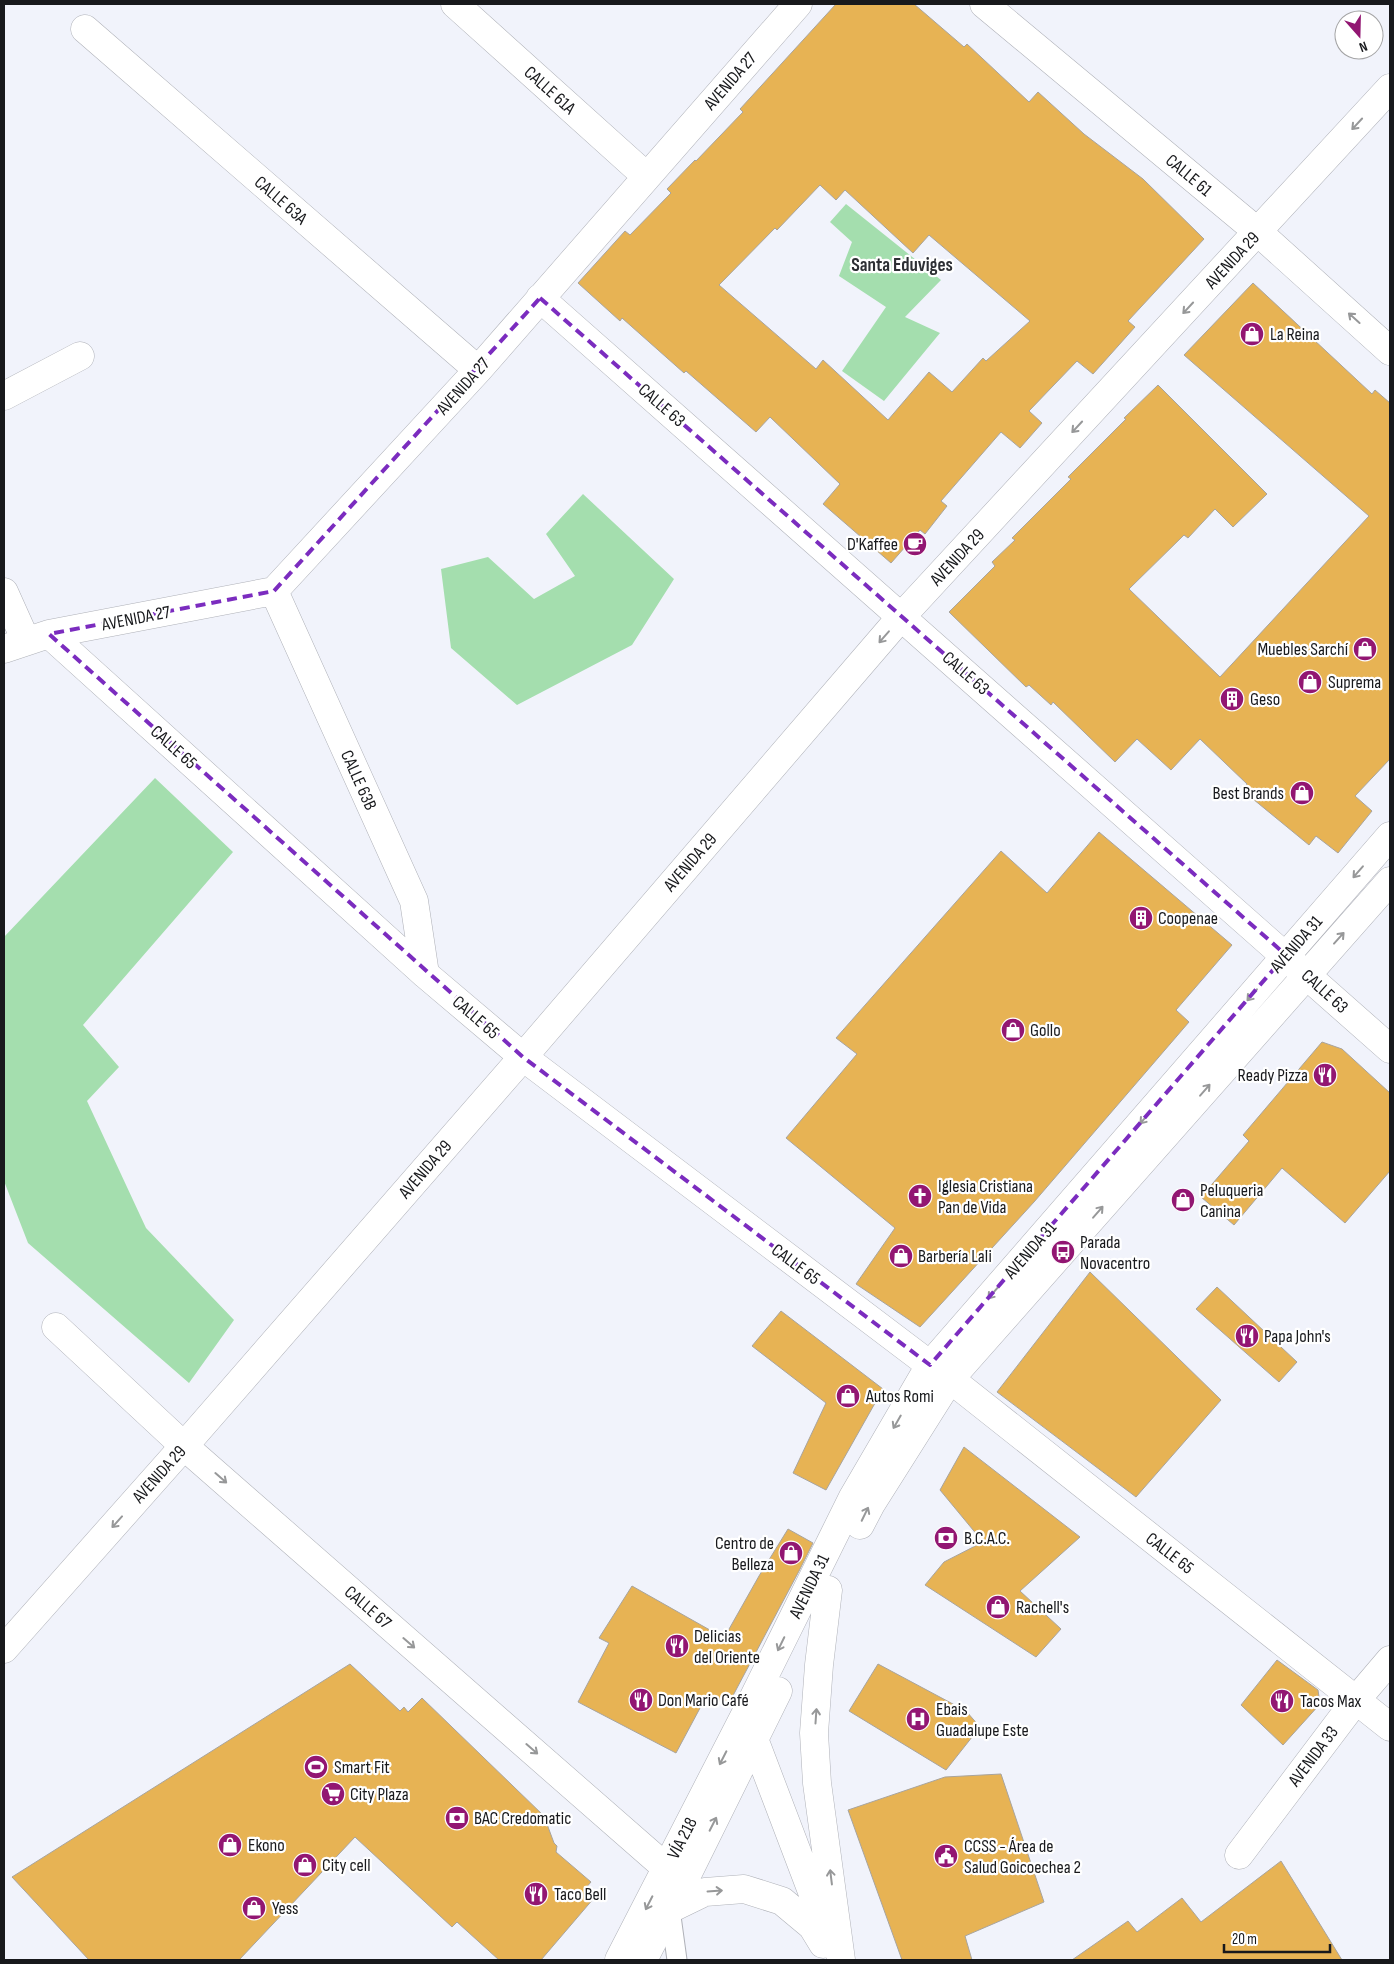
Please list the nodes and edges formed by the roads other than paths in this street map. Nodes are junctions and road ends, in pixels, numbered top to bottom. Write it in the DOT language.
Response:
graph roads {
  1 [pos="455,4"];
  2 [pos="798,4"];
  3 [pos="984,4"];
  4 [pos="85,29"];
  5 [pos="1390,88"];
  6 [pos="646,176"];
  7 [pos="1258,232"];
  8 [pos="540,298"];
  9 [pos="1390,351"];
  10 [pos="80,356"];
  11 [pos="478,370"];
  12 [pos="4,396"];
  13 [pos="274,591"];
  14 [pos="4,592"];
  15 [pos="902,617"];
  16 [pos="26,642"];
  17 [pos="1390,836"];
  18 [pos="1390,881"];
  19 [pos="1286,955"];
  20 [pos="426,974"];
  21 [pos="1306,974"];
  22 [pos="1390,1049"];
  23 [pos="522,1057"];
  24 [pos="56,1327"];
  25 [pos="940,1372"];
  26 [pos="184,1446"];
  27 [pos="828,1590"];
  28 [pos="4,1649"];
  29 [pos="1390,1660"];
  30 [pos="1356,1700"];
  31 [pos="1390,1727"];
  32 [pos="753,1730"];
  33 [pos="1239,1855"];
  34 [pos="675,1875"];
  35 [pos="670,1909"];
  36 [pos="619,1960"];
  37 [pos="643,1960"];
  38 [pos="678,1960"];
  39 [pos="837,1960"];
  1 -- 6 [label="street, CALLE 61A"];
  2 -- 6 [label="street, AVENIDA 27"];
  3 -- 7 [label="street, CALLE 61"];
  4 -- 11 [label="street, CALLE 63A"];
  5 -- 7 [label="street, AVENIDA 29, one-way"];
  6 -- 8 [label="street, AVENIDA 27"];
  9 -- 7 [label="street, CALLE 61, one-way"];
  7 -- 15 [label="street, AVENIDA 29, one-way"];
  8 -- 11 [label="street, AVENIDA 27"];
  8 -- 15 [label="street, CALLE 63"];
  10 -- 12 [label="street"];
  11 -- 13 [label="street, AVENIDA 27"];
  13 -- 16 [label="street, AVENIDA 27"];
  13 -- 20 [label="street, CALLE 63B"];
  14 -- 16 [label="street, CALLE 65"];
  15 -- 19 [label="street, CALLE 63"];
  15 -- 23 [label="street, AVENIDA 29, one-way"];
  16 -- 20 [label="street, CALLE 65"];
  17 -- 19 [label="street, AVENIDA 31, one-way"];
  21 -- 18 [label="street, AVENIDA 31, one-way"];
  19 -- 21 [label="street, CALLE 63"];
  19 -- 25 [label="street, AVENIDA 31, one-way"];
  20 -- 23 [label="street, CALLE 65"];
  21 -- 22 [label="street, CALLE 63"];
  25 -- 21 [label="street, AVENIDA 31, one-way"];
  23 -- 25 [label="street, CALLE 65"];
  23 -- 26 [label="street, AVENIDA 29"];
  24 -- 26 [label="street, CALLE 67"];
  27 -- 25 [label="street, AVENIDA 31, one-way"];
  25 -- 30 [label="street, CALLE 65"];
  25 -- 32 [label="street, AVENIDA 31, one-way"];
  26 -- 28 [label="street, AVENIDA 29, one-way"];
  26 -- 34 [label="street, CALLE 67, one-way"];
  27 -- 32 [label="street, AVENIDA 31"];
  39 -- 27 [label="street, one-way"];
  29 -- 30 [label="street, AVENIDA 33"];
  30 -- 31 [label="street, CALLE 65"];
  30 -- 33 [label="street, AVENIDA 33"];
  32 -- 34 [label="street, VÍA 218"];
  32 -- 39 [label="street"];
  34 -- 35 [label="street, VÍA 218"];
  34 -- 36 [label="street, VÍA 218, one-way"];
  35 -- 37 [label="street, VÍA 218"];
  35 -- 38 [label="lane"];
  35 -- 39 [label="street, one-way"];
}
